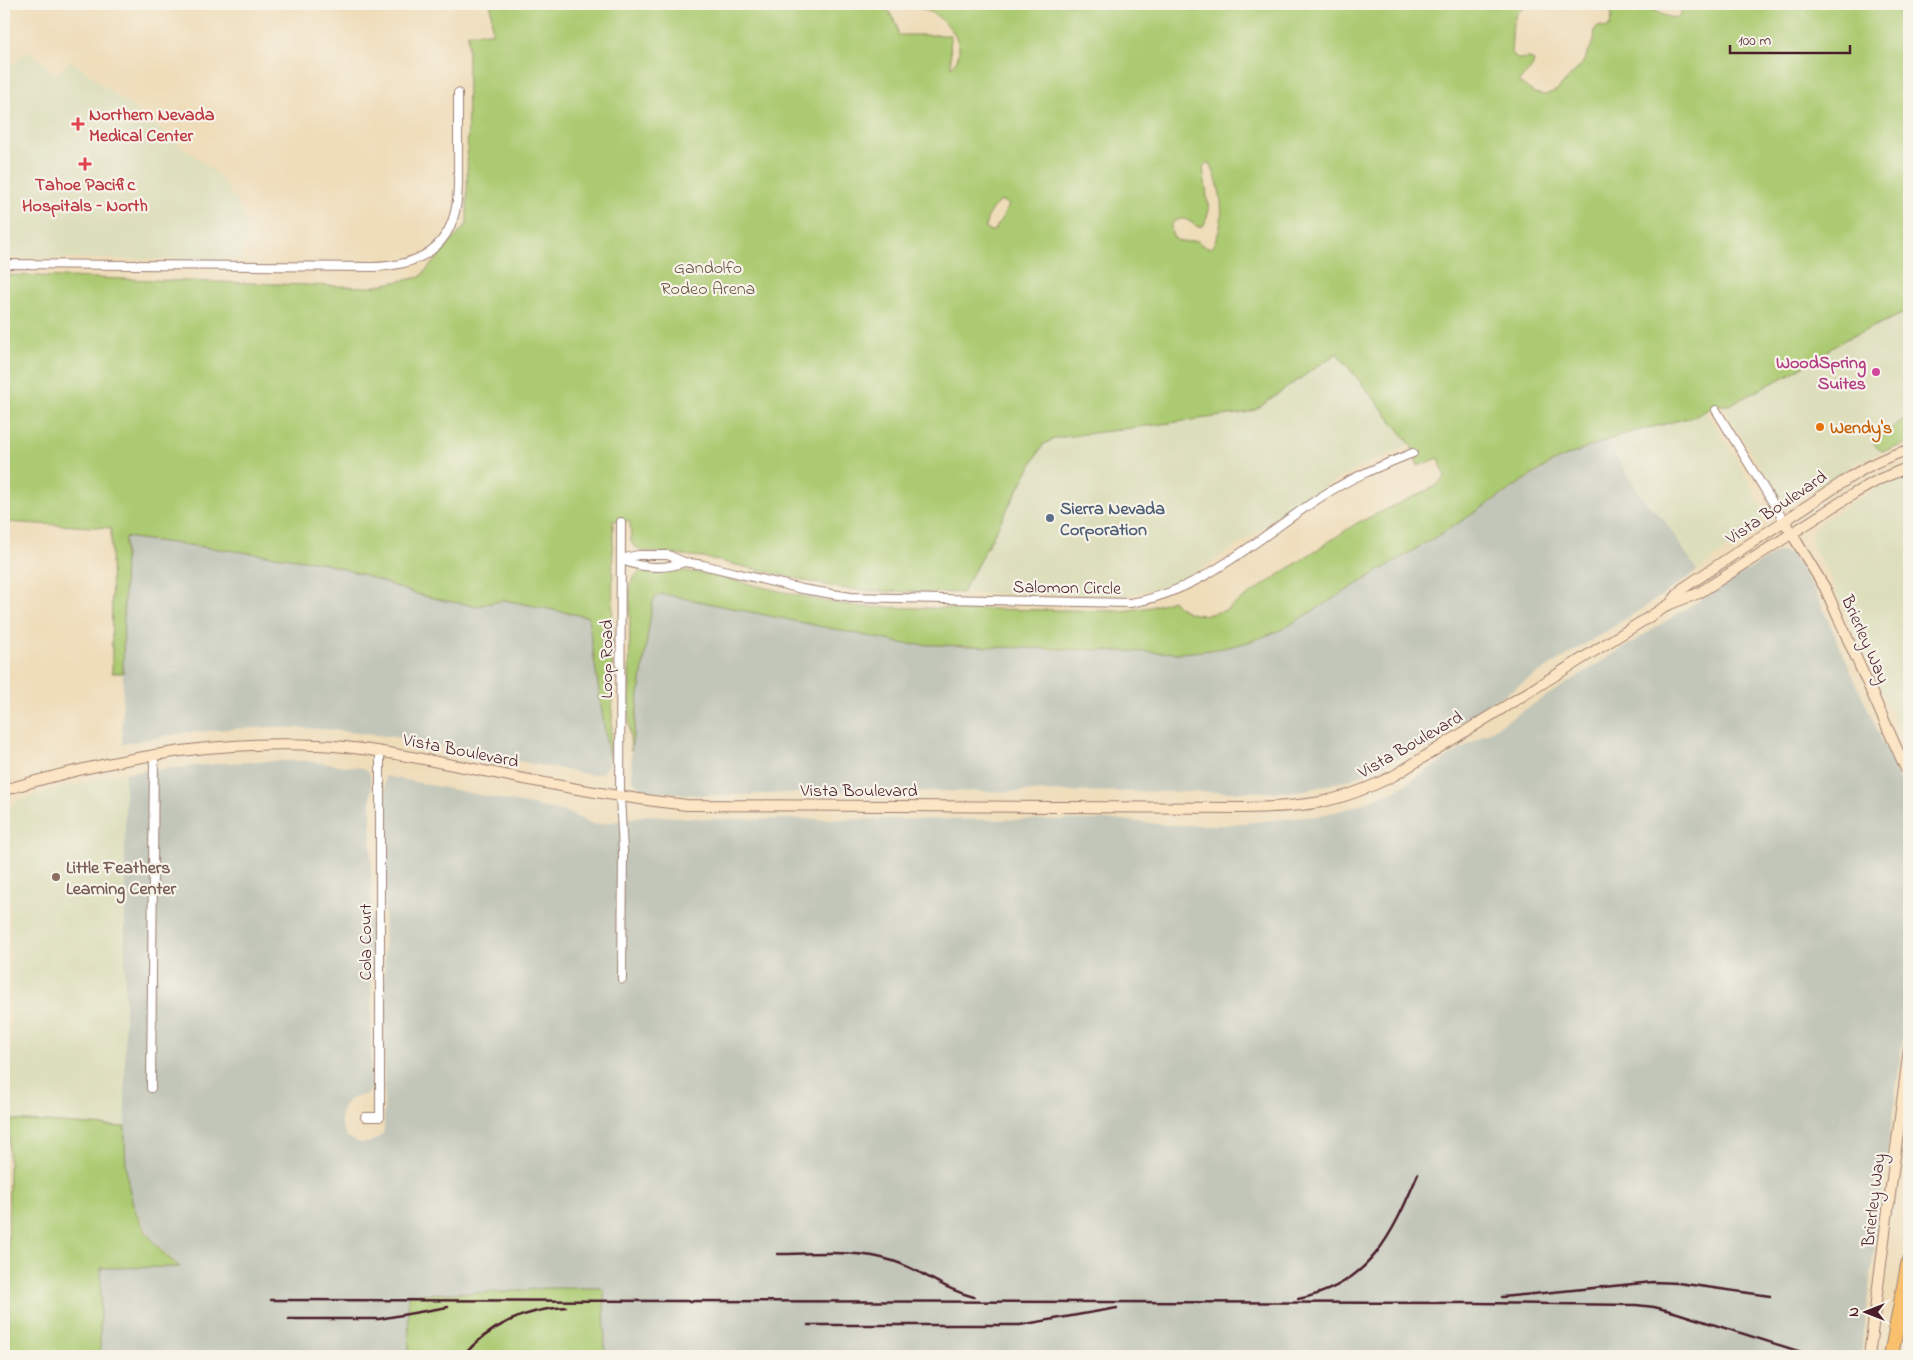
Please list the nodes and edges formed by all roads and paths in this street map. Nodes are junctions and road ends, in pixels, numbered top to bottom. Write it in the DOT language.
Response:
graph roads {
  1 [pos="458,93"];
  2 [pos="4,264"];
  3 [pos="1716,410"];
  4 [pos="1909,450"];
  5 [pos="1413,453"];
  6 [pos="1909,467"];
  7 [pos="1784,521"];
  8 [pos="621,522"];
  9 [pos="1792,534"];
  10 [pos="621,559"];
  11 [pos="1670,604"];
  12 [pos="380,752"];
  13 [pos="154,754"];
  14 [pos="1909,776"];
  15 [pos="4,790"];
  16 [pos="620,796"];
  17 [pos="622,980"];
  18 [pos="1909,1048"];
  19 [pos="151,1088"];
  20 [pos="365,1118"];
  21 [pos="1909,1260"];
  22 [pos="1909,1274"];
  23 [pos="1869,1356"];
  24 [pos="1891,1356"];
  25 [pos="1898,1356"];
  1 -- 2 [label="street"];
  3 -- 7 [label="street"];
  4 -- 7 [label="main road, Vista Boulevard"];
  5 -- 10 [label="street, Salomon Circle"];
  6 -- 9 [label="main road, Vista Boulevard"];
  7 -- 9 [label="main road, Brierley Way"];
  7 -- 11 [label="main road, Vista Boulevard"];
  8 -- 10 [label="street, Loop Road"];
  9 -- 11 [label="main road, Vista Boulevard"];
  9 -- 14 [label="main road, Brierley Way"];
  10 -- 16 [label="street, Loop Road"];
  11 -- 16 [label="main road, Vista Boulevard"];
  12 -- 13 [label="main road, Vista Boulevard"];
  12 -- 16 [label="main road, Vista Boulevard"];
  12 -- 20 [label="street, Cola Court"];
  13 -- 15 [label="main road, Vista Boulevard"];
  13 -- 19 [label="street"];
  16 -- 17 [label="street, Loop Road"];
  18 -- 23 [label="main road, Brierley Way"];
  21 -- 24 [label="highway"];
  22 -- 25 [label="highway"];
}
